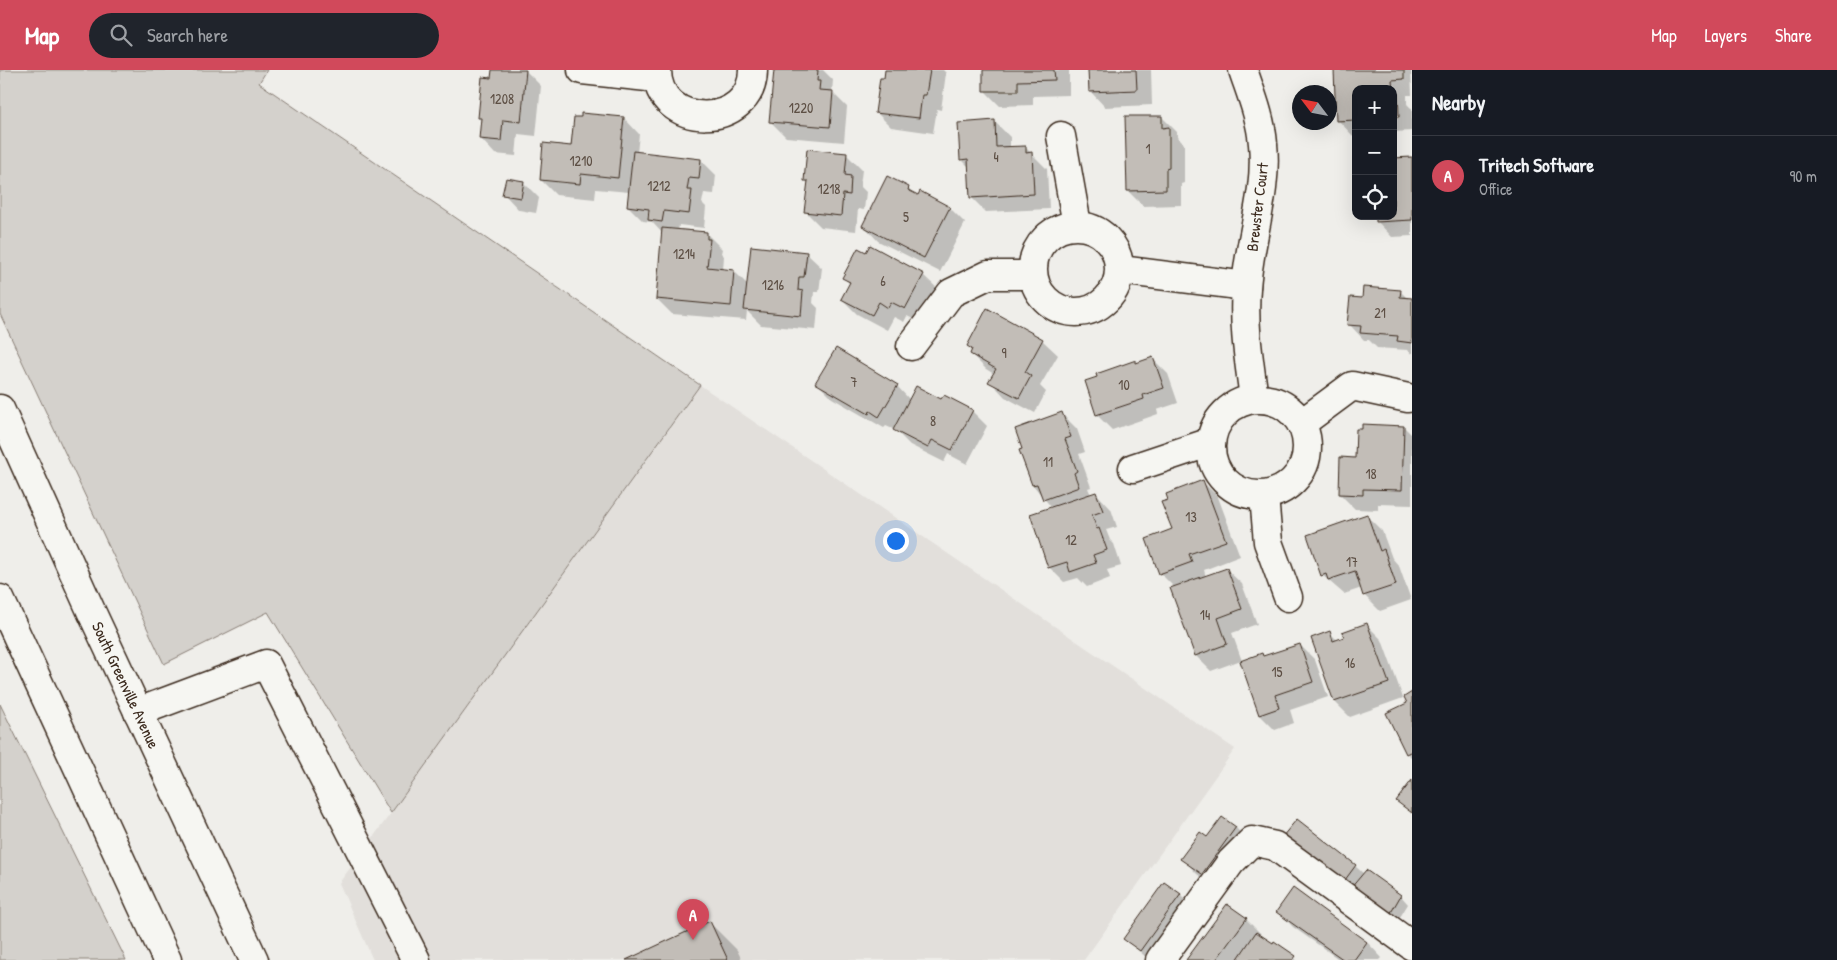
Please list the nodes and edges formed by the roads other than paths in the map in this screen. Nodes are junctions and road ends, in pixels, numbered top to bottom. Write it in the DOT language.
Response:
graph roads {
  1 [pos="582,70"];
  2 [pos="753,70"];
  3 [pos="1243,70"];
  4 [pos="657,74"];
  5 [pos="1061,136"];
  6 [pos="1077,225"];
  7 [pos="1120,270"];
  8 [pos="1033,275"];
  9 [pos="1246,286"];
  10 [pos="911,346"];
  11 [pos="1254,398"];
  12 [pos="1408,398"];
  13 [pos="0,409"];
  14 [pos="1302,423"];
  15 [pos="1212,442"];
  16 [pos="1133,468"];
  17 [pos="1264,496"];
  18 [pos="1288,598"];
  19 [pos="0,599"];
  20 [pos="138,712"];
  21 [pos="1412,946"];
  22 [pos="167,960"];
  23 [pos="254,960"];
  24 [pos="416,960"];
  25 [pos="1160,960"];
  1 -- 4 [label="street"];
  2 -- 4 [label="street"];
  3 -- 9 [label="street, Brewster Court"];
  5 -- 6 [label="street"];
  6 -- 7 [label="street"];
  6 -- 8 [label="street"];
  7 -- 8 [label="street"];
  7 -- 9 [label="street"];
  8 -- 10 [label="street"];
  9 -- 11 [label="street, Brewster Court"];
  11 -- 14 [label="street"];
  11 -- 15 [label="street"];
  12 -- 14 [label="street"];
  13 -- 20 [label="street, South Greenville Avenue"];
  14 -- 17 [label="street"];
  15 -- 16 [label="street"];
  15 -- 17 [label="street"];
  17 -- 18 [label="street"];
  19 -- 22 [label="street"];
  20 -- 23 [label="street, South Greenville Avenue"];
  20 -- 24 [label="street"];
  21 -- 25 [label="street"];
}
